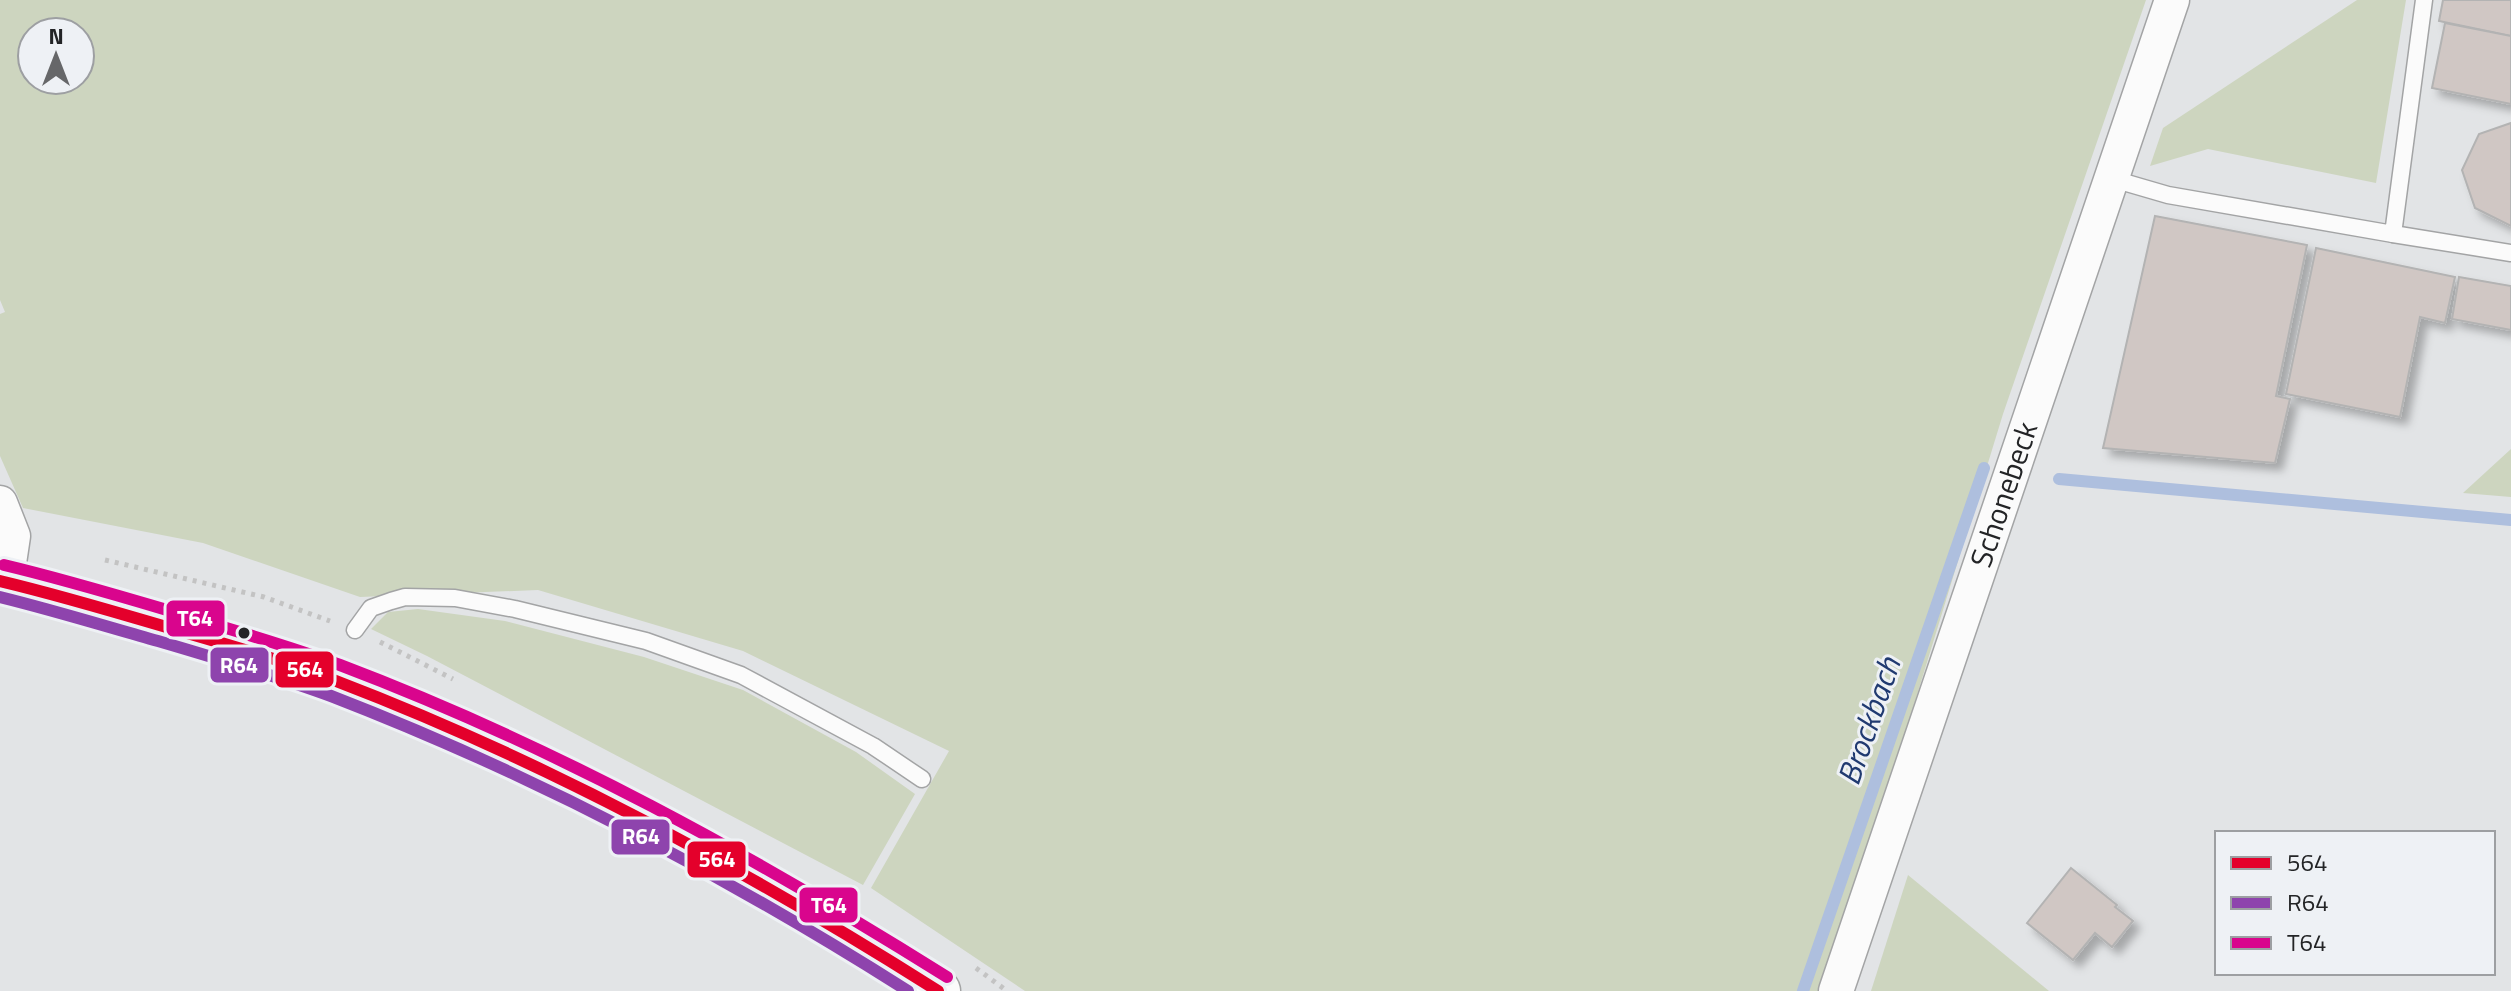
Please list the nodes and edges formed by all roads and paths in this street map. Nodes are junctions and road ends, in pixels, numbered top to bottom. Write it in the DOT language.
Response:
graph roads {
  1 [pos="2172,0"];
  2 [pos="2424,0"];
  3 [pos="2113,179"];
  4 [pos="2393,234"];
  5 [pos="2511,253"];
  6 [pos="0,503"];
  7 [pos="3,582"];
  8 [pos="355,630"];
  9 [pos="922,779"];
  10 [pos="938,991"];
  11 [pos="1836,991"];
  1 -- 3 [label="street, Schonebeck"];
  2 -- 4 [label="lane"];
  3 -- 4 [label="lane"];
  3 -- 11 [label="street, Schonebeck"];
  4 -- 5 [label="lane"];
  6 -- 7 [label="street"];
  7 -- 10 [label="main road"];
  8 -- 9 [label="lane"];
}
